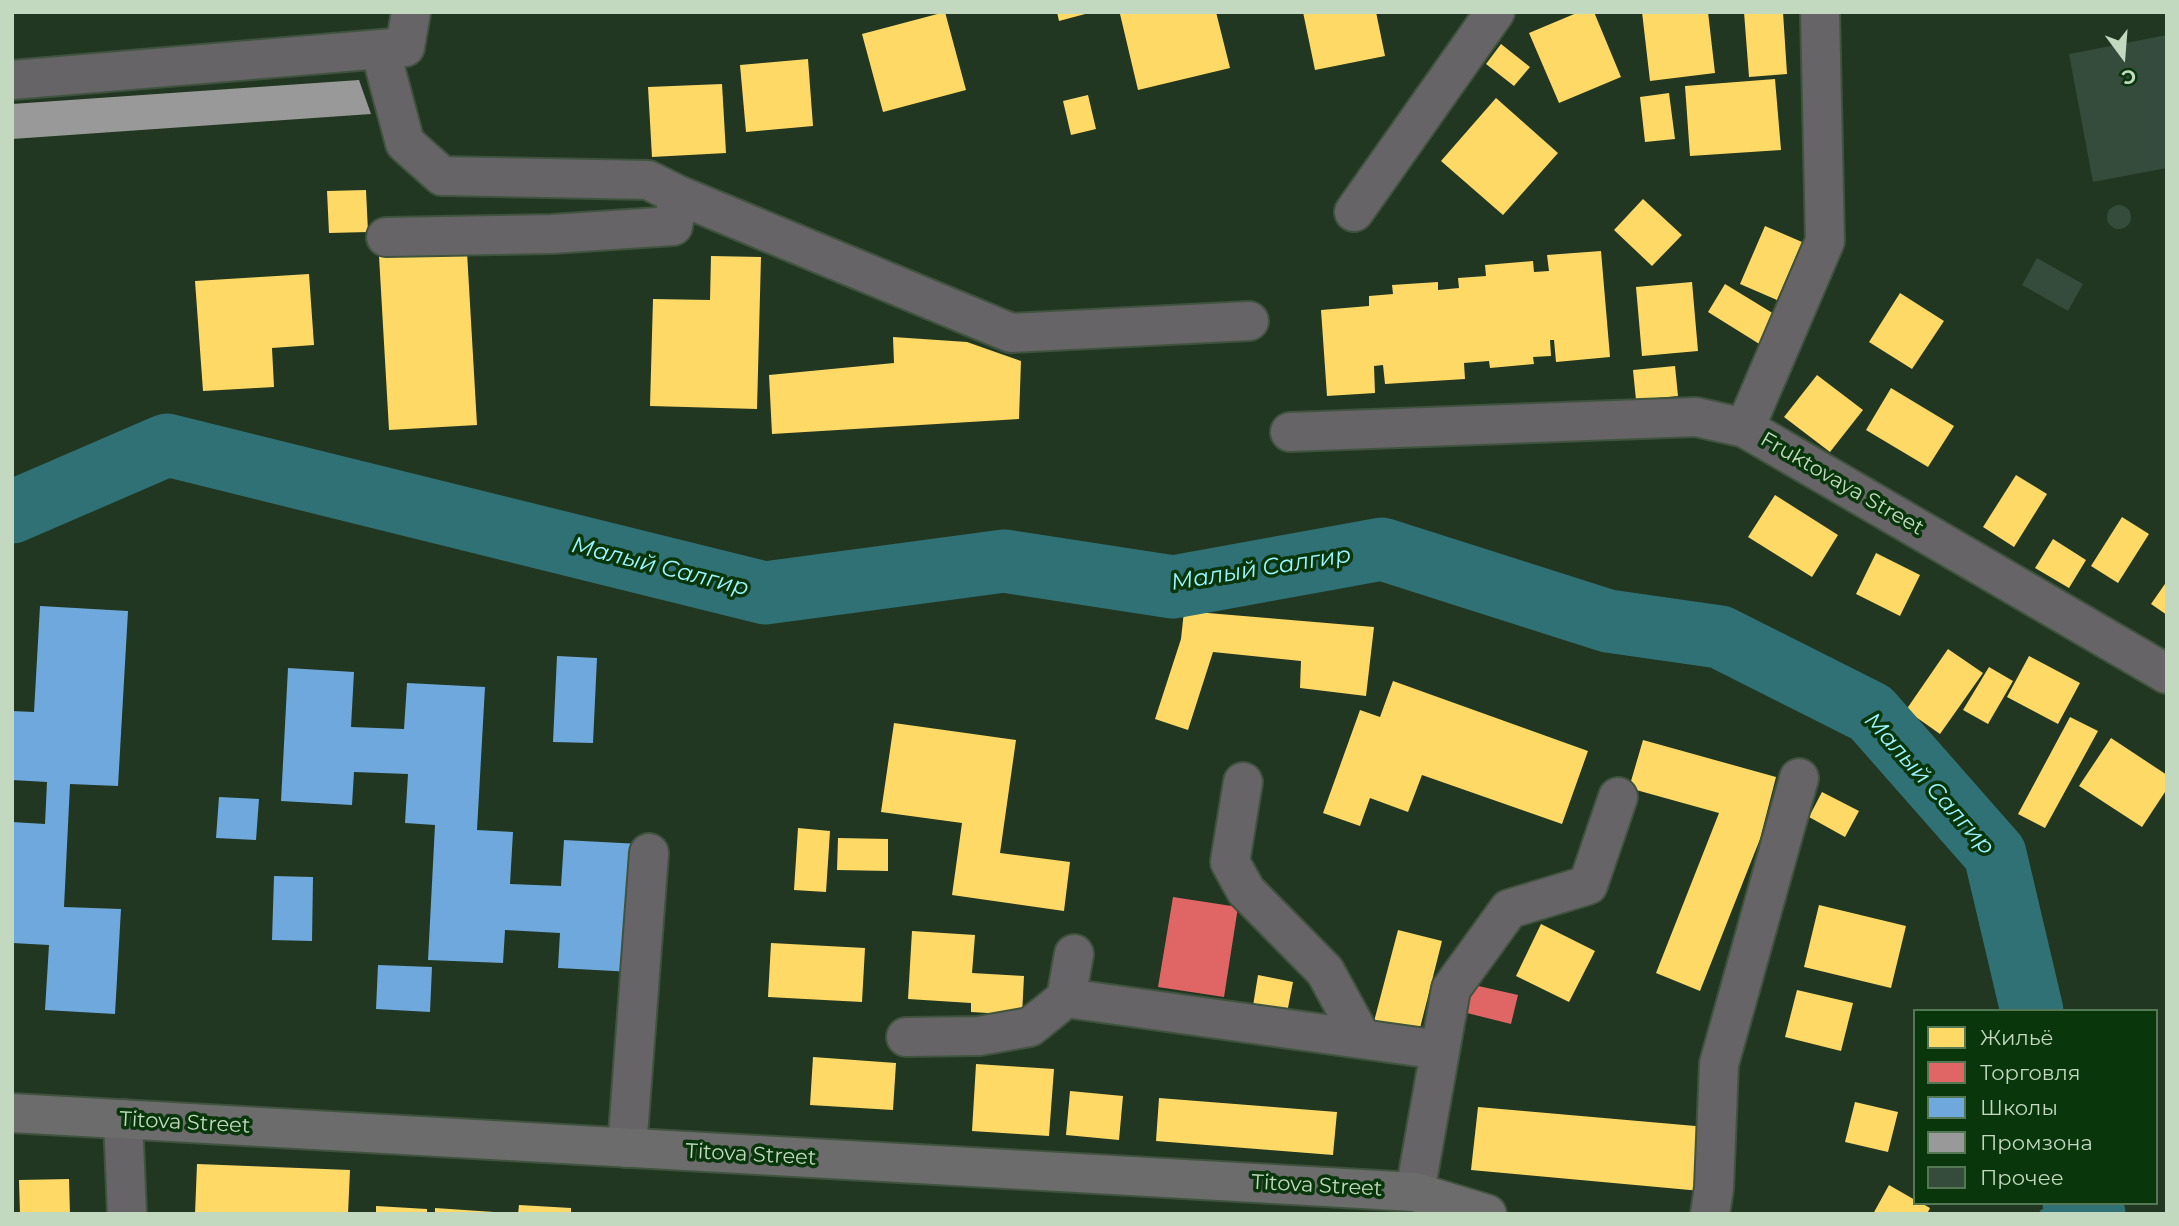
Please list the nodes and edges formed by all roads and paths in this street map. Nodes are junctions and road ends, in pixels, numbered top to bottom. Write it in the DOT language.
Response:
graph roads {
  1 [pos="411,12"];
  2 [pos="1495,12"];
  3 [pos="1820,12"];
  4 [pos="380,49"];
  5 [pos="12,80"];
  6 [pos="678,195"];
  7 [pos="1354,212"];
  8 [pos="386,237"];
  9 [pos="1249,321"];
  10 [pos="1745,428"];
  11 [pos="1290,432"];
  12 [pos="2167,674"];
  13 [pos="1798,778"];
  14 [pos="1243,782"];
  15 [pos="1618,797"];
  16 [pos="649,853"];
  17 [pos="1074,954"];
  18 [pos="1066,998"];
  19 [pos="906,1037"];
  20 [pos="1362,1039"];
  21 [pos="1440,1050"];
  22 [pos="12,1113"];
  23 [pos="123,1119"];
  24 [pos="627,1148"];
  25 [pos="1415,1192"];
  26 [pos="127,1214"];
  27 [pos="1486,1214"];
  28 [pos="1710,1214"];
  1 -- 4 [label="street"];
  2 -- 7 [label="street"];
  3 -- 10 [label="street, Fruktovaya Street"];
  4 -- 5 [label="street"];
  4 -- 6 [label="street"];
  6 -- 8 [label="street"];
  6 -- 9 [label="street"];
  10 -- 11 [label="street"];
  10 -- 12 [label="street, Fruktovaya Street"];
  13 -- 28 [label="street"];
  14 -- 20 [label="street"];
  15 -- 21 [label="street"];
  16 -- 24 [label="street"];
  17 -- 18 [label="street"];
  18 -- 19 [label="street"];
  18 -- 20 [label="street"];
  20 -- 21 [label="street"];
  21 -- 25 [label="street"];
  22 -- 23 [label="main road, Titova Street"];
  23 -- 24 [label="main road, Titova Street"];
  23 -- 26 [label="street"];
  24 -- 25 [label="main road, Titova Street"];
  25 -- 27 [label="main road, Titova Street"];
}
